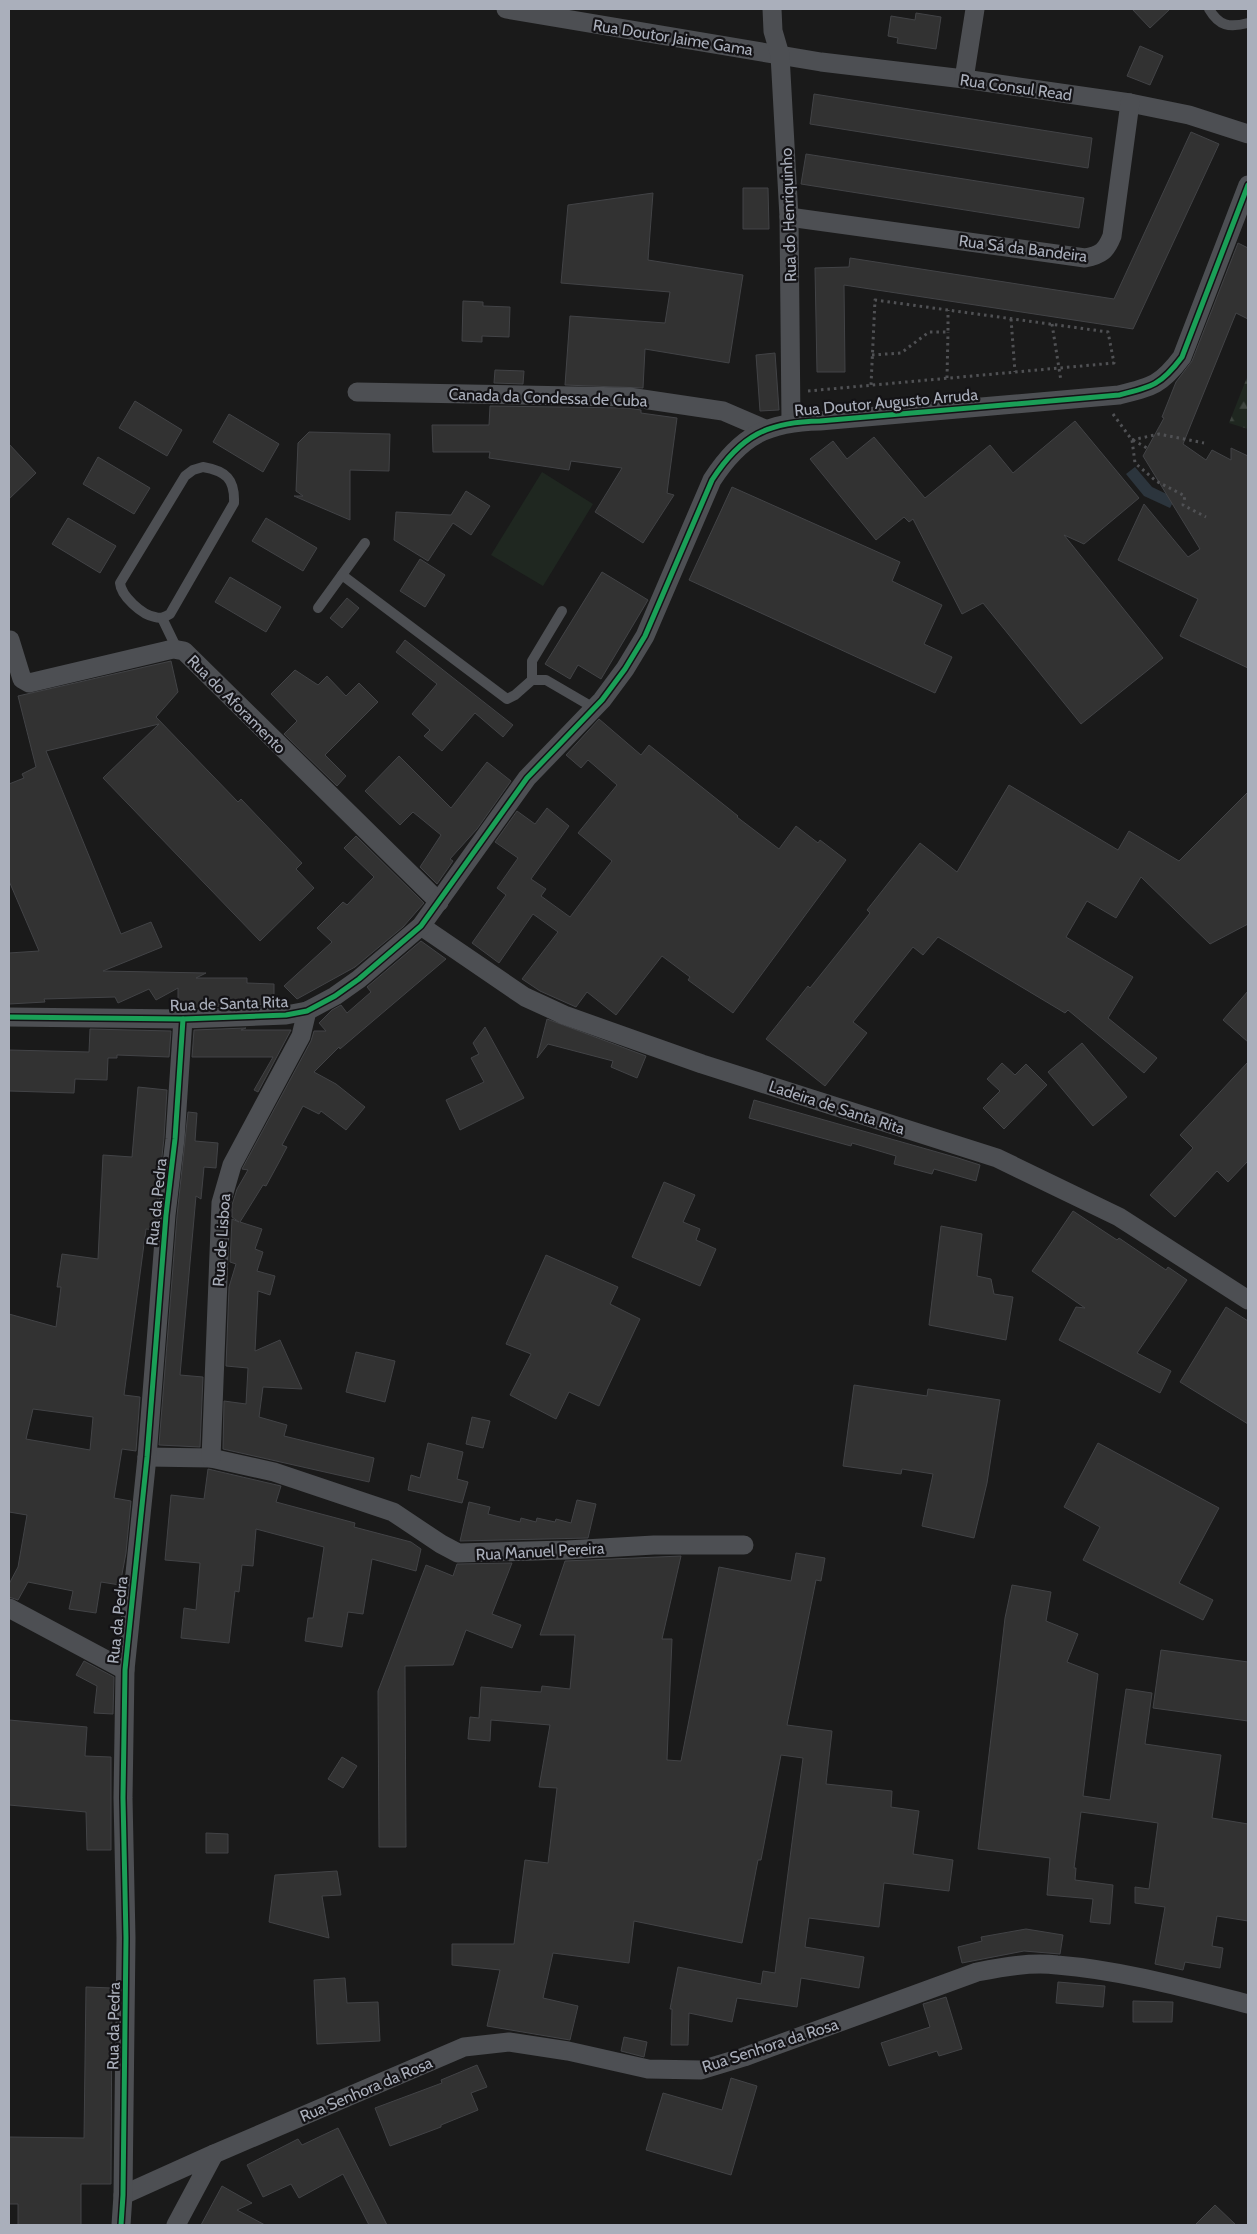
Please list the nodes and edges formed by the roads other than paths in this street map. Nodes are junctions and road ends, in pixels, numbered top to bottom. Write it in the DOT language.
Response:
graph roads {
  1 [pos="506,9"];
  2 [pos="772,9"];
  3 [pos="975,9"];
  4 [pos="1209,9"];
  5 [pos="1248,23"];
  6 [pos="780,55"];
  7 [pos="964,79"];
  8 [pos="1130,103"];
  9 [pos="1248,134"];
  10 [pos="1248,185"];
  11 [pos="789,217"];
  12 [pos="357,392"];
  13 [pos="792,422"];
  14 [pos="765,429"];
  15 [pos="365,543"];
  16 [pos="342,575"];
  17 [pos="318,608"];
  18 [pos="562,611"];
  19 [pos="162,618"];
  20 [pos="10,640"];
  21 [pos="177,649"];
  22 [pos="532,680"];
  23 [pos="594,708"];
  24 [pos="439,902"];
  25 [pos="421,926"];
  26 [pos="307,1011"];
  27 [pos="9,1017"];
  28 [pos="183,1019"];
  29 [pos="1248,1300"];
  30 [pos="147,1456"];
  31 [pos="211,1458"];
  32 [pos="744,1545"];
  33 [pos="9,1608"];
  34 [pos="125,1670"];
  35 [pos="1248,2004"];
  36 [pos="214,2154"];
  37 [pos="124,2195"];
  38 [pos="121,2225"];
  39 [pos="176,2225"];
  1 -- 6 [label="street, Rua Doutor Jaime Gama"];
  2 -- 6 [label="street, Rua do Henriquinho"];
  3 -- 7 [label="street"];
  4 -- 5 [label="lane"];
  6 -- 7 [label="street, Rua Consul Read"];
  6 -- 11 [label="street, Rua do Henriquinho"];
  7 -- 8 [label="street, Rua Consul Read"];
  8 -- 9 [label="street, Rua Consul Read"];
  8 -- 11 [label="street, Rua Sá da Bandeira"];
  10 -- 13 [label="street, Rua Doutor Augusto Arruda"];
  11 -- 13 [label="street, Rua do Henriquinho"];
  12 -- 14 [label="street, Canada da Condessa de Cuba"];
  13 -- 14 [label="street, Rua Doutor Augusto Arruda"];
  14 -- 23 [label="street, Rua Doutor Augusto Arruda"];
  15 -- 16 [label="lane"];
  16 -- 17 [label="lane"];
  16 -- 22 [label="lane"];
  18 -- 22 [label="lane"];
  19 -- 19 [label="lane"];
  19 -- 21 [label="lane"];
  20 -- 21 [label="street, Rua do Aforamento"];
  21 -- 24 [label="street, Rua do Aforamento"];
  22 -- 23 [label="lane"];
  23 -- 24 [label="street, Rua Doutor Augusto Arruda"];
  24 -- 25 [label="street, Rua de Santa Rita"];
  25 -- 26 [label="street, Rua de Santa Rita"];
  25 -- 29 [label="street, Ladeira de Santa Rita"];
  26 -- 28 [label="street, Rua de Santa Rita"];
  26 -- 31 [label="street, Rua de Lisboa"];
  27 -- 28 [label="street, Rua de Santa Rita"];
  28 -- 30 [label="street, Rua da Pedra"];
  30 -- 31 [label="street, Rua Manuel Pereira"];
  30 -- 34 [label="street, Rua da Pedra"];
  31 -- 32 [label="street, Rua Manuel Pereira"];
  33 -- 34 [label="street"];
  34 -- 37 [label="street, Rua da Pedra"];
  35 -- 36 [label="street, Rua Senhora da Rosa"];
  36 -- 37 [label="street, Rua Senhora da Rosa"];
  36 -- 39 [label="street"];
  37 -- 38 [label="street, Rua da Pedra"];
}
